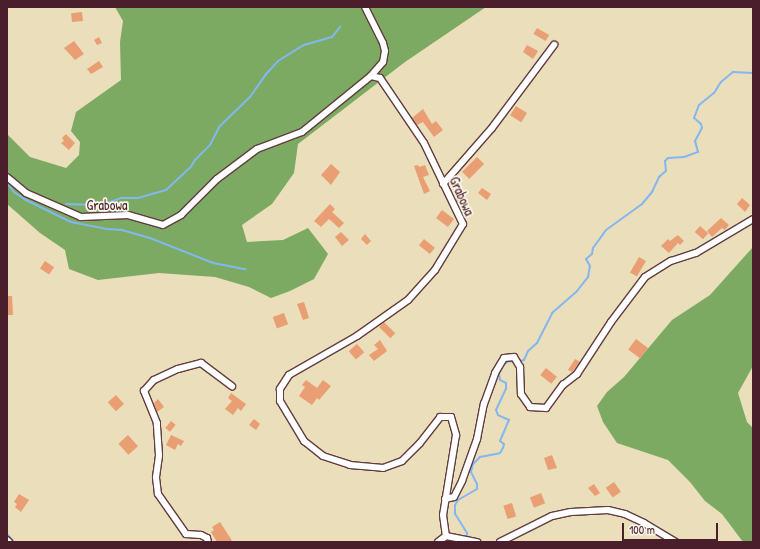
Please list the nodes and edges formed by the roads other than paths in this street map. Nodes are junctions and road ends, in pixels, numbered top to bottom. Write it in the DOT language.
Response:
graph roads {
  1 [pos="365,7"];
  2 [pos="554,45"];
  3 [pos="371,76"];
  4 [pos="7,177"];
  5 [pos="443,184"];
  6 [pos="753,219"];
  7 [pos="232,386"];
  8 [pos="445,499"];
  9 [pos="446,533"];
  10 [pos="208,542"];
  11 [pos="438,542"];
  12 [pos="477,542"];
  13 [pos="500,542"];
  14 [pos="676,542"];
  1 -- 3 [label="street"];
  2 -- 5 [label="street"];
  3 -- 4 [label="street, Grabowa"];
  3 -- 5 [label="street, Grabowa"];
  5 -- 8 [label="street, Grabowa"];
  6 -- 8 [label="street"];
  7 -- 10 [label="street"];
  8 -- 9 [label="street, Grabowa"];
  9 -- 11 [label="street"];
  9 -- 12 [label="street"];
  13 -- 14 [label="street"];
}
